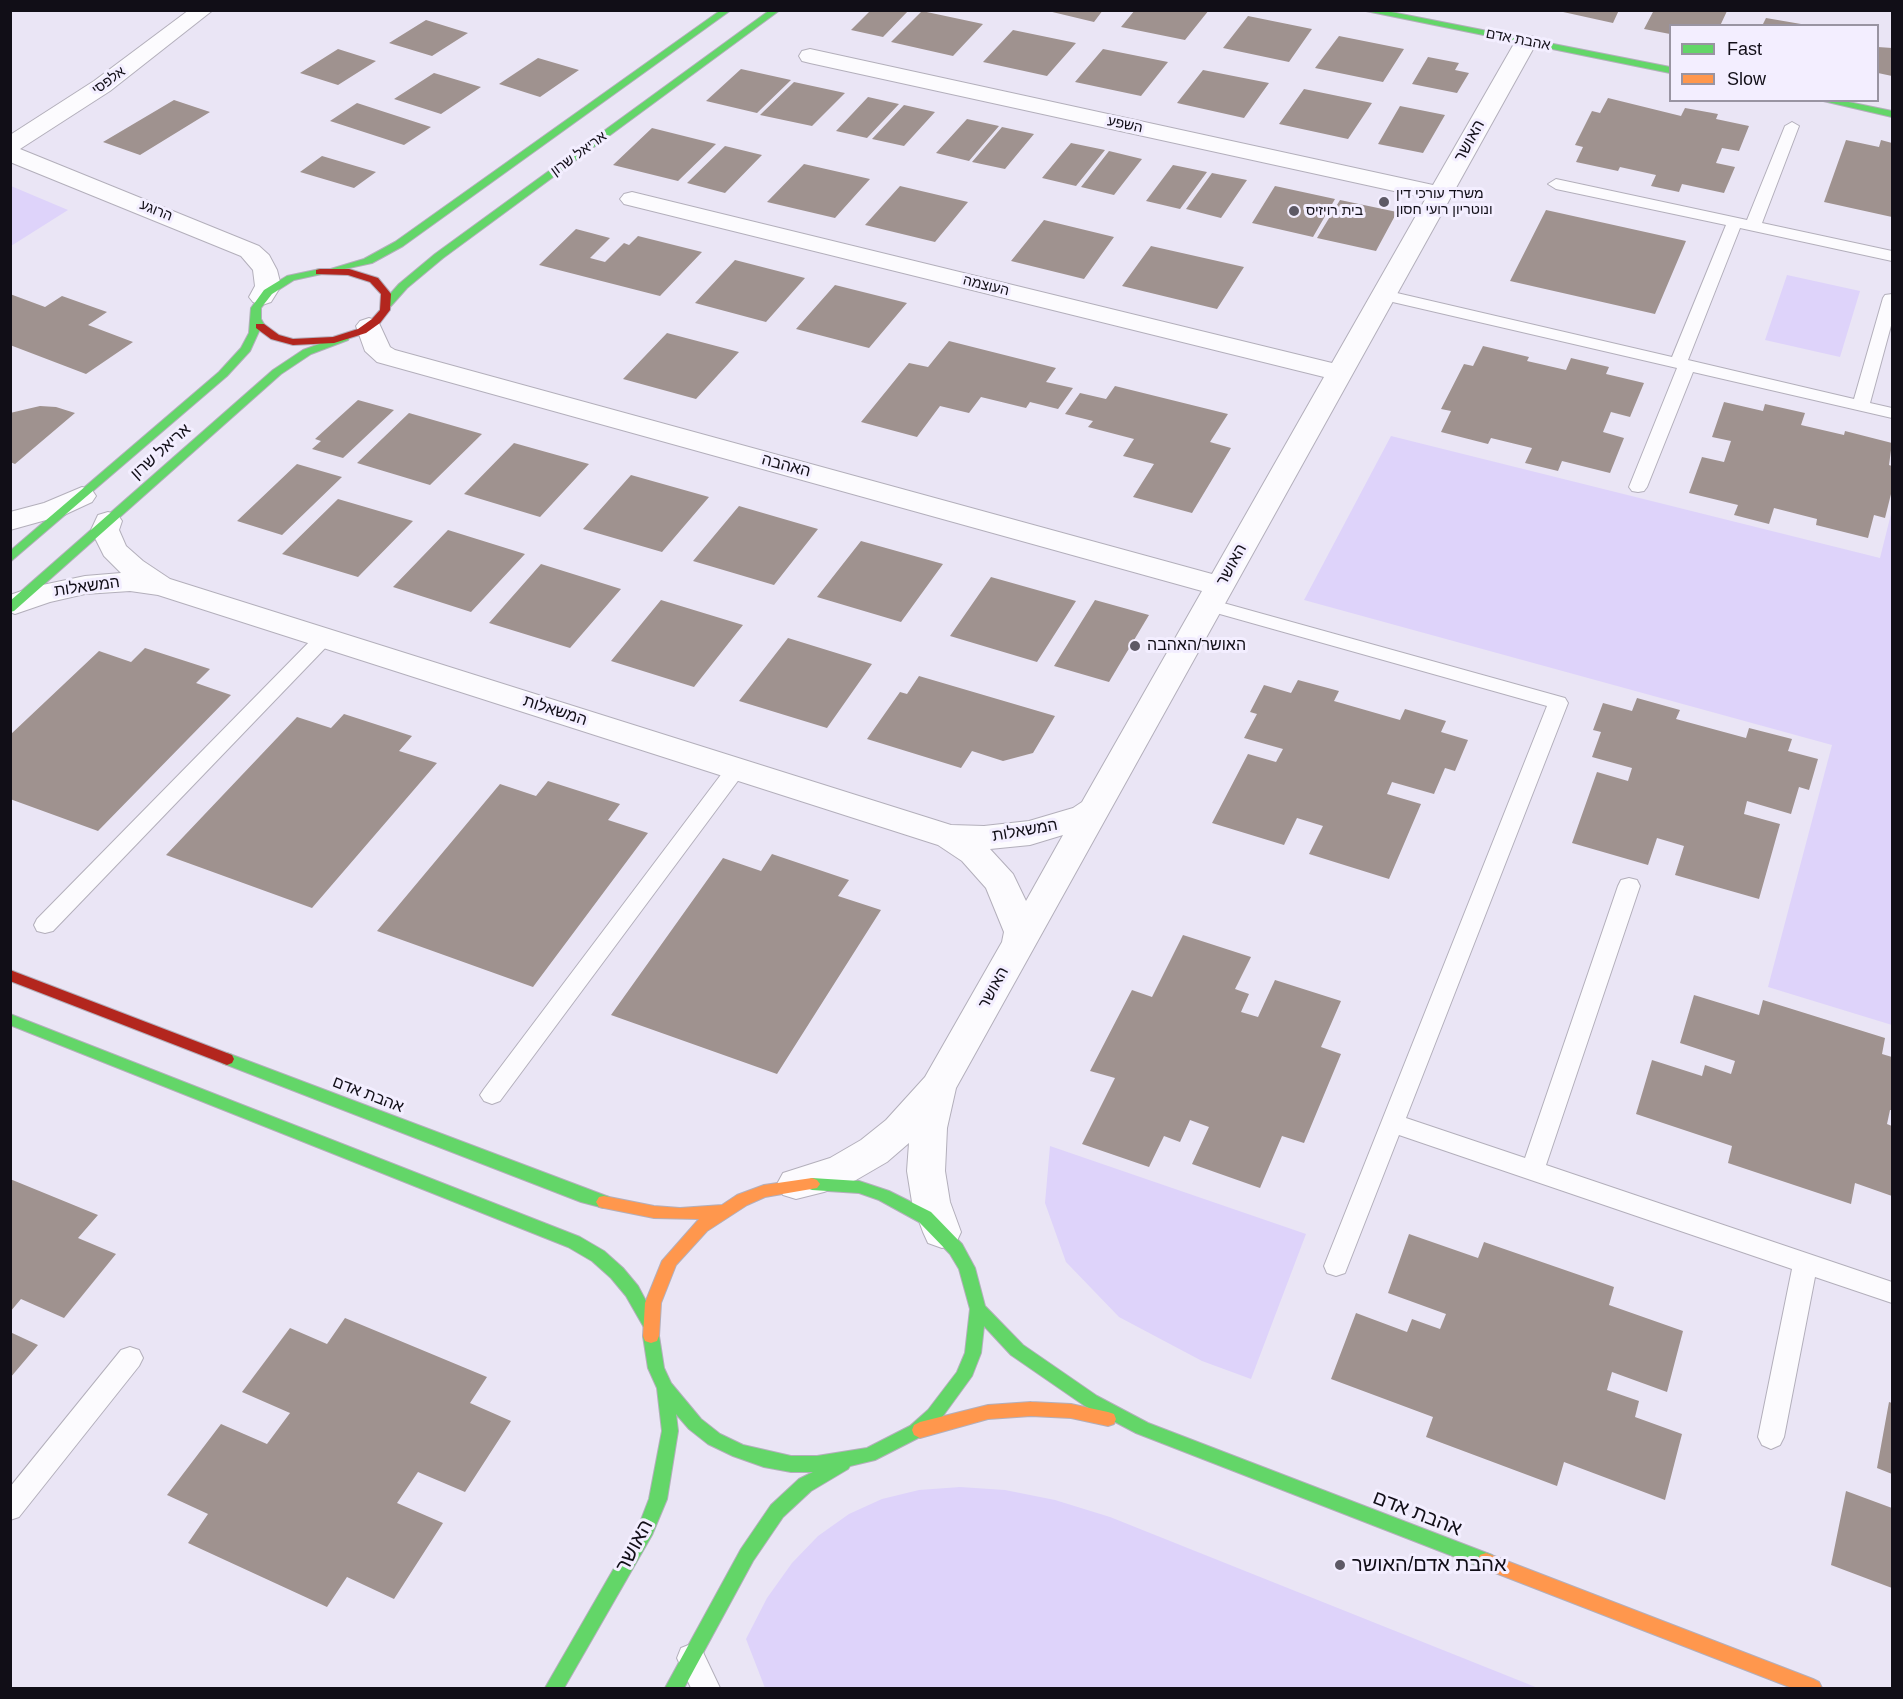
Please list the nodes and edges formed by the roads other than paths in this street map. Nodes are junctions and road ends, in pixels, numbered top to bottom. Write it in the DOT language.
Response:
graph roads {
  1 [pos="203,10"];
  2 [pos="727,10"];
  3 [pos="776,10"];
  4 [pos="1365,10"];
  5 [pos="1526,42"];
  6 [pos="810,56"];
  7 [pos="1669,70"];
  8 [pos="1833,102"];
  9 [pos="1893,114"];
  10 [pos="1792,126"];
  11 [pos="10,145"];
  12 [pos="10,153"];
  13 [pos="1556,184"];
  14 [pos="1441,194"];
  15 [pos="632,200"];
  16 [pos="1735,222"];
  17 [pos="1753,226"];
  18 [pos="1893,256"];
  19 [pos="329,271"];
  20 [pos="1384,295"];
  21 [pos="1891,298"];
  22 [pos="387,304"];
  23 [pos="259,308"];
  24 [pos="369,326"];
  25 [pos="344,338"];
  26 [pos="1683,364"];
  27 [pos="1340,373"];
  28 [pos="1861,406"];
  29 [pos="1893,413"];
  30 [pos="1638,487"];
  31 [pos="82,496"];
  32 [pos="10,521"];
  33 [pos="108,521"];
  34 [pos="10,558"];
  35 [pos="161,585"];
  36 [pos="1215,596"];
  37 [pos="13,606"];
  38 [pos="324,638"];
  39 [pos="736,769"];
  40 [pos="1096,808"];
  41 [pos="950,837"];
  42 [pos="1629,886"];
  43 [pos="45,925"];
  44 [pos="1019,944"];
  45 [pos="10,975"];
  46 [pos="10,1019"];
  47 [pos="938,1088"];
  48 [pos="492,1095"];
  49 [pos="1392,1123"];
  50 [pos="1533,1170"];
  51 [pos="787,1186"];
  52 [pos="721,1211"];
  53 [pos="942,1232"];
  54 [pos="1806,1262"];
  55 [pos="1336,1266"];
  56 [pos="1893,1292"];
  57 [pos="978,1309"];
  58 [pos="650,1325"];
  59 [pos="130,1358"];
  60 [pos="665,1388"];
  61 [pos="1142,1428"];
  62 [pos="916,1431"];
  63 [pos="1771,1437"];
  64 [pos="855,1458"];
  65 [pos="10,1508"];
  66 [pos="691,1658"];
  67 [pos="554,1689"];
  68 [pos="675,1689"];
  69 [pos="706,1689"];
  70 [pos="1813,1689"];
  1 -- 11 [label="street, אלפסי"];
  2 -- 19 [label="street, אריאל שרון"];
  3 -- 22 [label="street, אריאל שרון"];
  4 -- 5 [label="street, אהבת אדם"];
  5 -- 7 [label="street, אהבת אדם"];
  5 -- 14 [label="street, האושר"];
  6 -- 14 [label="street, השפע"];
  8 -- 9 [label="street"];
  10 -- 17 [label="lane"];
  12 -- 23 [label="street, הרוגע"];
  13 -- 16 [label="lane"];
  14 -- 20 [label="street, האושר"];
  15 -- 27 [label="street, העוצמה"];
  16 -- 17 [label="lane"];
  16 -- 26 [label="lane"];
  17 -- 18 [label="lane"];
  19 -- 22 [label="street"];
  19 -- 23 [label="street"];
  20 -- 26 [label="lane"];
  20 -- 27 [label="street, האושר"];
  21 -- 28 [label="lane"];
  22 -- 24 [label="street, אריאל שרון"];
  23 -- 25 [label="street"];
  23 -- 31 [label="street, אריאל שרון"];
  24 -- 25 [label="street"];
  24 -- 36 [label="street, האהבה"];
  25 -- 33 [label="street, אריאל שרון"];
  26 -- 28 [label="lane"];
  26 -- 30 [label="lane"];
  27 -- 36 [label="street, האושר"];
  28 -- 29 [label="lane"];
  31 -- 32 [label="street"];
  31 -- 34 [label="street, אריאל שרון"];
  33 -- 35 [label="street, המשאלות"];
  33 -- 37 [label="street, אריאל שרון"];
  35 -- 37 [label="street, המשאלות"];
  35 -- 38 [label="street, המשאלות"];
  36 -- 40 [label="street, האושר"];
  36 -- 49 [label="lane"];
  38 -- 39 [label="street, המשאלות"];
  38 -- 43 [label="lane"];
  39 -- 41 [label="street, המשאלות"];
  39 -- 48 [label="lane"];
  40 -- 41 [label="street, המשאלות"];
  40 -- 44 [label="street, האושר"];
  41 -- 44 [label="street, המשאלות"];
  42 -- 50 [label="lane"];
  44 -- 47 [label="street, האושר"];
  45 -- 52 [label="street, אהבת אדם"];
  46 -- 58 [label="street"];
  47 -- 51 [label="street, האושר"];
  47 -- 53 [label="street, האושר"];
  49 -- 50 [label="lane"];
  49 -- 55 [label="lane"];
  50 -- 54 [label="lane"];
  51 -- 52 [label="street"];
  51 -- 53 [label="street"];
  52 -- 58 [label="street"];
  53 -- 57 [label="street"];
  54 -- 56 [label="lane"];
  54 -- 63 [label="lane"];
  57 -- 61 [label="street, אהבת אדם"];
  57 -- 62 [label="street"];
  58 -- 60 [label="street"];
  59 -- 65 [label="lane"];
  60 -- 64 [label="street"];
  60 -- 67 [label="street, האושר"];
  61 -- 62 [label="street, אהבת אדם"];
  61 -- 70 [label="street, אהבת אדם"];
  62 -- 64 [label="street"];
  64 -- 66 [label="street"];
  66 -- 68 [label="street"];
  66 -- 69 [label="lane"];
}
